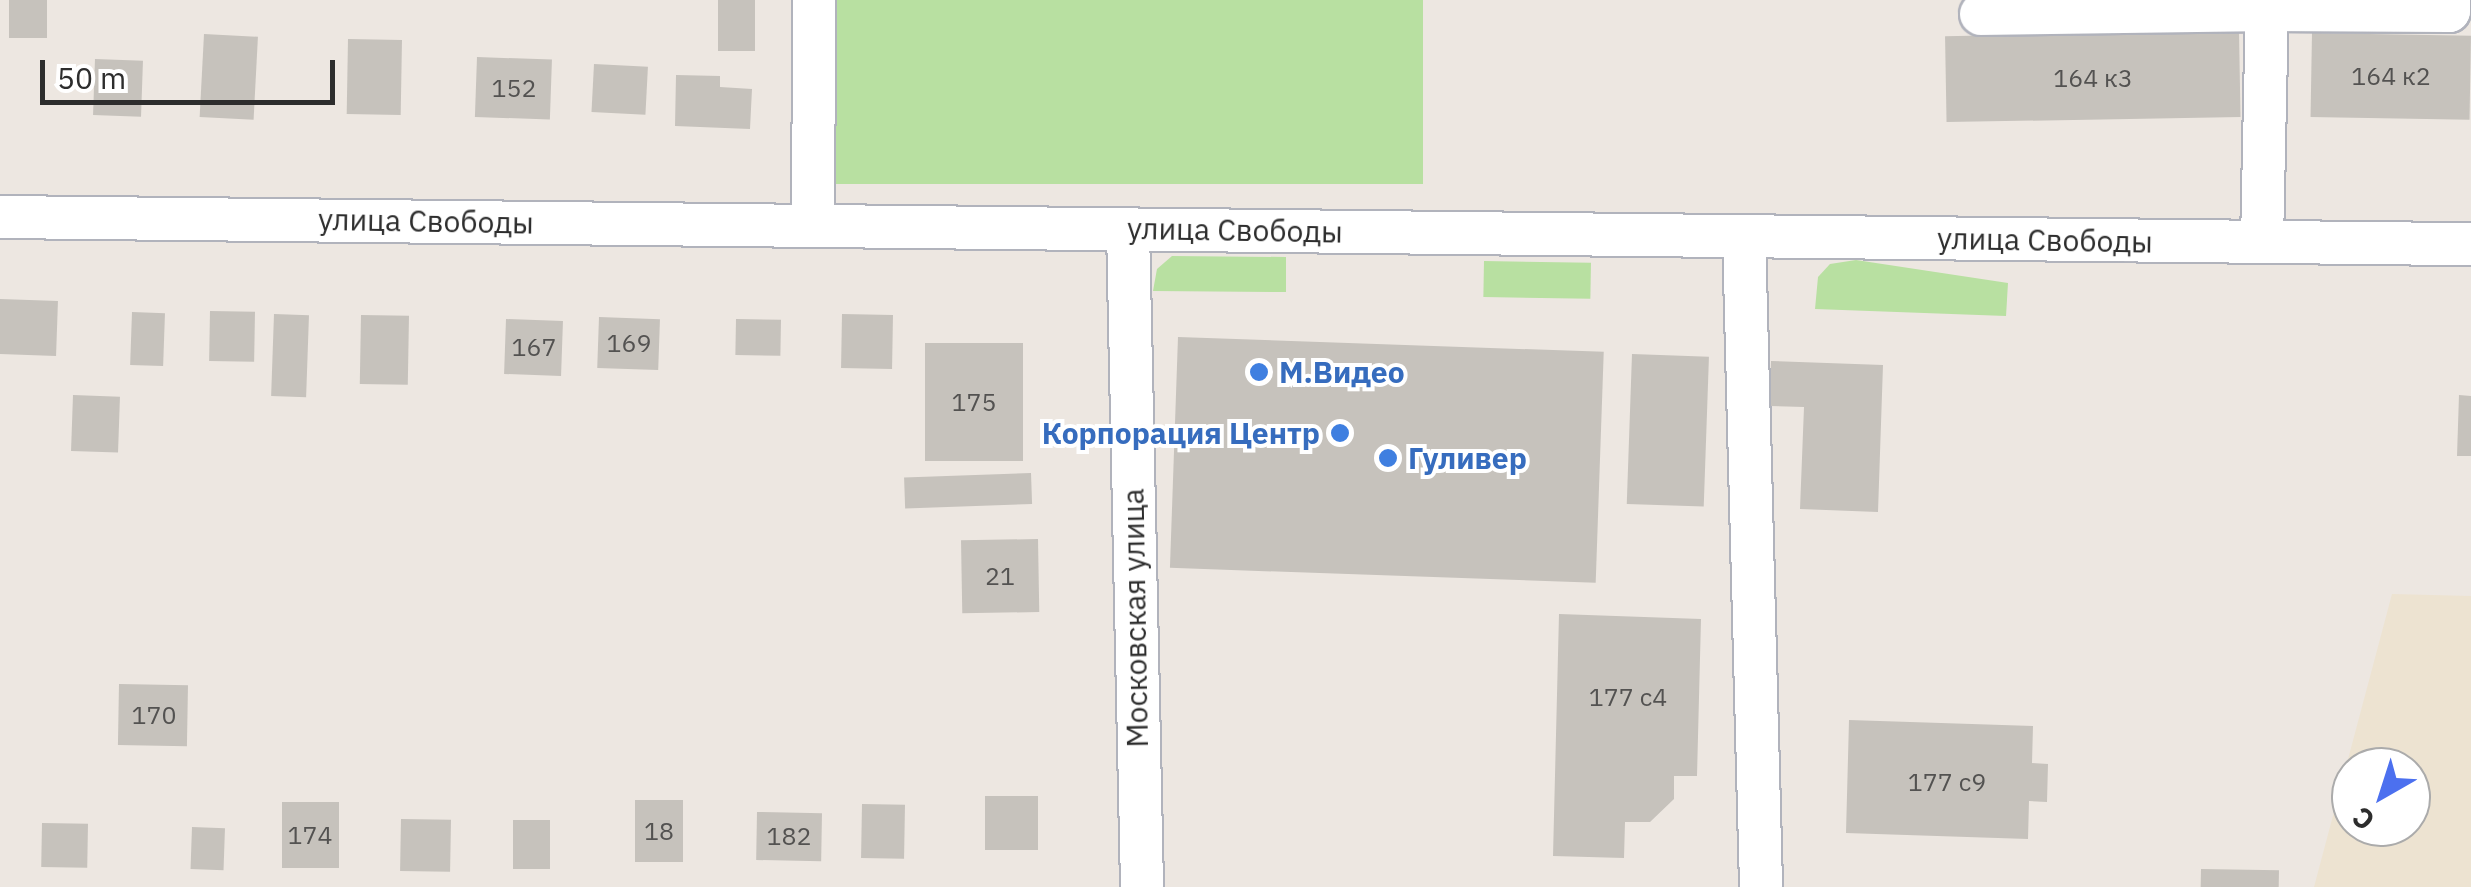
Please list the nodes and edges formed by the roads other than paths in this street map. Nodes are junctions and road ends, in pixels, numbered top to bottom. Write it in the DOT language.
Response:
graph roads {
  1 [pos="814,0"];
  2 [pos="2450,0"];
  3 [pos="2267,10"];
  4 [pos="1981,14"];
  5 [pos="0,217"];
  6 [pos="813,224"];
  7 [pos="1128,229"];
  8 [pos="1744,236"];
  9 [pos="2262,242"];
  10 [pos="2471,244"];
  11 [pos="1142,887"];
  12 [pos="1761,887"];
  1 -- 6 [label="street"];
  2 -- 3 [label="street"];
  3 -- 4 [label="street"];
  3 -- 9 [label="street"];
  5 -- 6 [label="street, улица Свободы"];
  6 -- 7 [label="street, улица Свободы"];
  7 -- 8 [label="street, улица Свободы"];
  7 -- 11 [label="street, Московская улица"];
  8 -- 9 [label="street, улица Свободы"];
  8 -- 12 [label="street"];
  9 -- 10 [label="street, улица Свободы"];
}
